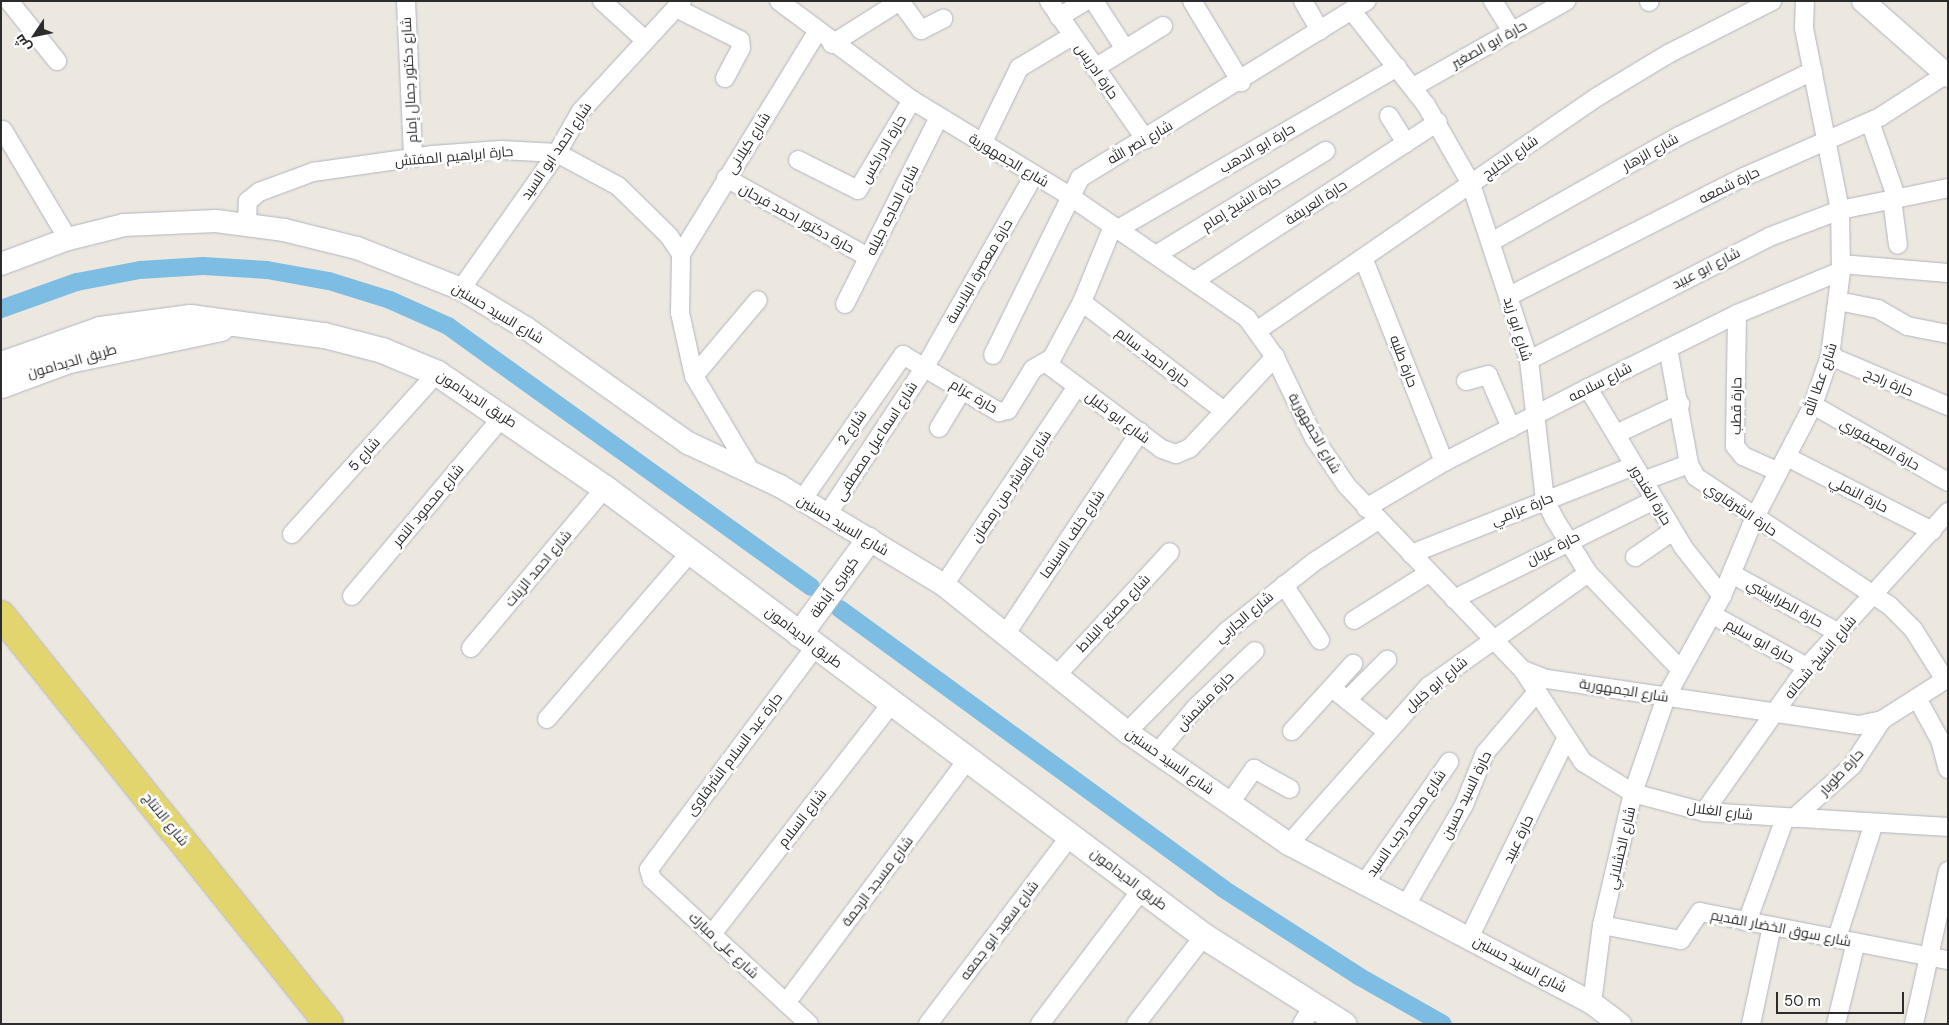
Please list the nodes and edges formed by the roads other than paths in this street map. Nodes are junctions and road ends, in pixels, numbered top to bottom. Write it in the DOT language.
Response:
graph roads {
  1 [pos="9,1"];
  2 [pos="406,1"];
  3 [pos="602,1"];
  4 [pos="779,1"];
  5 [pos="900,1"];
  6 [pos="1049,1"];
  7 [pos="1086,1"];
  8 [pos="1094,1"];
  9 [pos="1192,1"];
  10 [pos="1303,1"];
  11 [pos="1493,1"];
  12 [pos="1566,1"];
  13 [pos="1805,1"];
  14 [pos="1864,1"];
  15 [pos="1762,3"];
  16 [pos="679,4"];
  17 [pos="1359,6"];
  18 [pos="1059,17"];
  19 [pos="943,19"];
  20 [pos="1163,26"];
  21 [pos="1320,30"];
  22 [pos="817,32"];
  23 [pos="1512,32"];
  24 [pos="1072,36"];
  25 [pos="645,40"];
  26 [pos="832,44"];
  27 [pos="1125,49"];
  28 [pos="57,61"];
  29 [pos="1397,67"];
  30 [pos="1095,68"];
  31 [pos="1813,71"];
  32 [pos="1947,74"];
  33 [pos="725,78"];
  34 [pos="1241,82"];
  35 [pos="1413,87"];
  36 [pos="912,100"];
  37 [pos="1389,116"];
  38 [pos="939,117"];
  39 [pos="1438,122"];
  40 [pos="1870,122"];
  41 [pos="3,130"];
  42 [pos="1827,139"];
  43 [pos="1146,140"];
  44 [pos="1406,143"];
  45 [pos="982,144"];
  46 [pos="1326,151"];
  47 [pos="557,153"];
  48 [pos="413,158"];
  49 [pos="798,160"];
  50 [pos="1034,175"];
  51 [pos="726,178"];
  52 [pos="1471,184"];
  53 [pos="1947,189"];
  54 [pos="1068,195"];
  55 [pos="1894,199"];
  56 [pos="1840,210"];
  57 [pos="247,224"];
  58 [pos="1116,228"];
  59 [pos="68,239"];
  60 [pos="1491,242"];
  61 [pos="1898,245"];
  62 [pos="681,254"];
  63 [pos="1156,255"];
  64 [pos="868,257"];
  65 [pos="1364,260"];
  66 [pos="1,264"];
  67 [pos="1841,267"];
  68 [pos="1948,273"];
  69 [pos="1194,281"];
  70 [pos="461,289"];
  71 [pos="1509,296"];
  72 [pos="758,300"];
  73 [pos="1838,301"];
  74 [pos="1082,302"];
  75 [pos="845,304"];
  76 [pos="1738,314"];
  77 [pos="1258,330"];
  78 [pos="1948,334"];
  79 [pos="1668,348"];
  80 [pos="903,355"];
  81 [pos="993,355"];
  82 [pos="1830,356"];
  83 [pos="1274,357"];
  84 [pos="33,360"];
  85 [pos="1529,360"];
  86 [pos="1046,363"];
  87 [pos="1,364"];
  88 [pos="925,367"];
  89 [pos="437,373"];
  90 [pos="694,376"];
  91 [pos="1466,381"];
  92 [pos="1,385"];
  93 [pos="1077,386"];
  94 [pos="1588,388"];
  95 [pos="962,390"];
  96 [pos="1680,404"];
  97 [pos="1813,405"];
  98 [pos="1948,406"];
  99 [pos="1224,411"];
  100 [pos="504,415"];
  101 [pos="1534,416"];
  102 [pos="939,428"];
  103 [pos="1511,428"];
  104 [pos="1140,432"];
  105 [pos="1616,434"];
  106 [pos="1444,462"];
  107 [pos="1689,464"];
  108 [pos="1783,465"];
  109 [pos="1633,466"];
  110 [pos="750,470"];
  111 [pos="1643,481"];
  112 [pos="1948,482"];
  113 [pos="605,488"];
  114 [pos="802,500"];
  115 [pos="1545,500"];
  116 [pos="1654,500"];
  117 [pos="1948,512"];
  118 [pos="827,515"];
  119 [pos="1372,515"];
  120 [pos="1754,519"];
  121 [pos="1673,531"];
  122 [pos="1932,531"];
  123 [pos="292,534"];
  124 [pos="868,540"];
  125 [pos="1566,541"];
  126 [pos="690,552"];
  127 [pos="1170,552"];
  128 [pos="1410,554"];
  129 [pos="1635,557"];
  130 [pos="1429,573"];
  131 [pos="1588,573"];
  132 [pos="1732,574"];
  133 [pos="944,585"];
  134 [pos="1284,585"];
  135 [pos="1875,594"];
  136 [pos="352,596"];
  137 [pos="1722,596"];
  138 [pos="1454,599"];
  139 [pos="1,615"];
  140 [pos="1713,615"];
  141 [pos="1354,620"];
  142 [pos="1837,632"];
  143 [pos="1005,635"];
  144 [pos="1491,639"];
  145 [pos="808,640"];
  146 [pos="1320,640"];
  147 [pos="1,641"];
  148 [pos="471,648"];
  149 [pos="1255,651"];
  150 [pos="1388,660"];
  151 [pos="1353,664"];
  152 [pos="1807,667"];
  153 [pos="1522,670"];
  154 [pos="1681,670"];
  155 [pos="1056,676"];
  156 [pos="1946,679"];
  157 [pos="1332,688"];
  158 [pos="1537,692"];
  159 [pos="1666,697"];
  160 [pos="1917,698"];
  161 [pos="1347,700"];
  162 [pos="892,703"];
  163 [pos="1773,714"];
  164 [pos="548,719"];
  165 [pos="1882,720"];
  166 [pos="1292,731"];
  167 [pos="1386,731"];
  168 [pos="1127,732"];
  169 [pos="1566,739"];
  170 [pos="1944,739"];
  171 [pos="1157,753"];
  172 [pos="968,759"];
  173 [pos="1449,762"];
  174 [pos="1948,769"];
  175 [pos="1290,789"];
  176 [pos="1634,793"];
  177 [pos="1230,803"];
  178 [pos="1704,812"];
  179 [pos="1789,818"];
  180 [pos="1874,823"];
  181 [pos="1948,827"];
  182 [pos="1070,836"];
  183 [pos="1289,844"];
  184 [pos="651,862"];
  185 [pos="1948,871"];
  186 [pos="1364,884"];
  187 [pos="1142,889"];
  188 [pos="1946,890"];
  189 [pos="1406,905"];
  190 [pos="1747,922"];
  191 [pos="1602,925"];
  192 [pos="1772,926"];
  193 [pos="712,934"];
  194 [pos="1204,936"];
  195 [pos="1470,938"];
  196 [pos="1837,938"];
  197 [pos="1856,942"];
  198 [pos="262,949"];
  199 [pos="1929,956"];
  200 [pos="1948,960"];
  201 [pos="786,1003"];
  202 [pos="1592,1003"];
  203 [pos="1308,1015"];
  204 [pos="309,1024"];
  205 [pos="328,1024"];
  206 [pos="809,1024"];
  207 [pos="928,1024"];
  208 [pos="1040,1024"];
  209 [pos="1136,1024"];
  210 [pos="1343,1024"];
  211 [pos="1620,1024"];
  212 [pos="1751,1024"];
  213 [pos="1836,1024"];
  214 [pos="1914,1024"];
  1 -- 28 [label="street"];
  2 -- 48 [label="street, شارع دكتور جمال إمام"];
  3 -- 25 [label="street"];
  4 -- 22 [label="street, شارع الجمهورية"];
  5 -- 19 [label="street"];
  5 -- 26 [label="street"];
  6 -- 18 [label="street, حارة ادريس"];
  7 -- 18 [label="street"];
  8 -- 27 [label="street"];
  9 -- 34 [label="street"];
  10 -- 21 [label="street"];
  11 -- 23 [label="street"];
  12 -- 23 [label="street, حارة ابو الصغير"];
  13 -- 31 [label="street, شارع عطا الله"];
  14 -- 32 [label="street"];
  15 -- 52 [label="street, شارع الخليج"];
  16 -- 25 [label="street, شارع احمد ابو السيد"];
  16 -- 33 [label="street"];
  17 -- 21 [label="street, شارع نصر الله"];
  17 -- 29 [label="street, شارع ابو زيد"];
  18 -- 24 [label="street, حارة ادريس"];
  20 -- 27 [label="street"];
  21 -- 34 [label="street, شارع نصر الله"];
  22 -- 26 [label="street, شارع الجمهورية"];
  22 -- 51 [label="street, شارع كيلانى"];
  23 -- 35 [label="street, حارة ابو الصغير"];
  24 -- 30 [label="street, حارة ادريس"];
  24 -- 45 [label="street"];
  25 -- 47 [label="street, شارع احمد ابو السيد"];
  26 -- 36 [label="street, شارع الجمهورية"];
  27 -- 30 [label="street"];
  29 -- 35 [label="street, شارع ابو زيد"];
  29 -- 58 [label="street, حارة ابو الدهب"];
  30 -- 43 [label="street, حارة ادريس"];
  31 -- 42 [label="street, شارع عطا الله"];
  31 -- 60 [label="street, شارع الزهار"];
  32 -- 40 [label="street, حارة شمعه"];
  34 -- 43 [label="street, شارع نصر الله"];
  35 -- 39 [label="street, شارع ابو زيد"];
  36 -- 38 [label="street, شارع الجمهورية"];
  36 -- 49 [label="street, حارة الدراكس"];
  37 -- 44 [label="street"];
  38 -- 45 [label="street, شارع الجمهورية"];
  38 -- 64 [label="street, شارع الحاجه جليله"];
  39 -- 44 [label="street, حارة العريفة"];
  39 -- 52 [label="street, شارع ابو زيد"];
  40 -- 42 [label="street, حارة شمعه"];
  40 -- 55 [label="street"];
  41 -- 59 [label="street"];
  42 -- 56 [label="street, شارع عطا الله"];
  42 -- 71 [label="street, حارة شمعه"];
  43 -- 54 [label="street, شارع نصر الله"];
  44 -- 69 [label="street, حارة العريفة"];
  45 -- 50 [label="street, شارع الجمهورية"];
  46 -- 63 [label="street, حارة الشيخ إمام"];
  47 -- 48 [label="street, حارة ابراهيم المفتش"];
  47 -- 62 [label="street, حارة ابراهيم المفتش"];
  47 -- 70 [label="street, شارع احمد ابو السيد"];
  48 -- 57 [label="street, حارة ابراهيم المفتش"];
  50 -- 54 [label="street, شارع الجمهورية"];
  50 -- 88 [label="street, حارة معصرة البلابسة"];
  51 -- 62 [label="street, شارع كيلانى"];
  51 -- 64 [label="street, حارة دكتور احمد فرحان"];
  52 -- 60 [label="street, شارع ابو زيد"];
  52 -- 65 [label="street, شارع الخليج"];
  53 -- 55 [label="street, شارع ابو عبيد"];
  54 -- 58 [label="street, شارع الجمهورية"];
  54 -- 81 [label="street, شارع نصر الله"];
  55 -- 56 [label="street, شارع ابو عبيد"];
  55 -- 61 [label="street"];
  56 -- 67 [label="street, شارع عطا الله"];
  56 -- 85 [label="street, شارع ابو عبيد"];
  57 -- 59 [label="street, شارع السيد حسنين"];
  57 -- 70 [label="street, شارع السيد حسنين"];
  58 -- 63 [label="street, شارع الجمهورية"];
  58 -- 74 [label="street, حارة عزام"];
  59 -- 66 [label="street, شارع السيد حسنين"];
  60 -- 71 [label="street, شارع ابو زيد"];
  62 -- 90 [label="street"];
  63 -- 69 [label="street, شارع الجمهورية"];
  64 -- 75 [label="street, شارع الحاجه جليله"];
  65 -- 77 [label="street, شارع الخليج"];
  65 -- 106 [label="street, حارة طلبه"];
  67 -- 68 [label="street"];
  67 -- 73 [label="street, شارع عطا الله"];
  67 -- 76 [label="street, شارع سلامه"];
  69 -- 77 [label="street, شارع الجمهورية"];
  70 -- 110 [label="street, شارع السيد حسنين"];
  71 -- 85 [label="street, شارع ابو زيد"];
  72 -- 90 [label="street"];
  73 -- 78 [label="street"];
  73 -- 82 [label="street, شارع عطا الله"];
  74 -- 86 [label="street, حارة عزام"];
  74 -- 99 [label="street, حارة احمد سالم"];
  76 -- 79 [label="street, شارع سلامه"];
  76 -- 108 [label="street, حارة قطب"];
  77 -- 83 [label="street, شارع الجمهورية"];
  79 -- 94 [label="street, شارع سلامه"];
  79 -- 96 [label="street, حارة الشرقاوي"];
  80 -- 88 [label="street, حارة عزام"];
  80 -- 114 [label="street, شارع 2"];
  82 -- 97 [label="street, شارع عطا الله"];
  82 -- 98 [label="street, حارة راجح"];
  83 -- 99 [label="street, شارع ابو خليل"];
  83 -- 119 [label="street, شارع الجمهورية"];
  84 -- 87 [label="main road, طريق الديدامون"];
  84 -- 89 [label="main road, طريق الديدامون"];
  84 -- 92 [label="main road, طريق الديدامون"];
  85 -- 101 [label="street, شارع ابو زيد"];
  86 -- 93 [label="street, شارع ابو خليل"];
  86 -- 95 [label="street, حارة عزام"];
  88 -- 95 [label="street, حارة عزام"];
  88 -- 118 [label="street, شارع اسماعيل مصطفى"];
  89 -- 100 [label="main road, طريق الديدامون"];
  89 -- 123 [label="street, شارع 5"];
  90 -- 110 [label="street"];
  91 -- 103 [label="street"];
  93 -- 104 [label="street, شارع ابو خليل"];
  93 -- 133 [label="street, شارع العاشر من رمضان"];
  94 -- 101 [label="street, شارع سلامه"];
  94 -- 105 [label="street, حارة الغندور"];
  95 -- 102 [label="street"];
  96 -- 105 [label="street"];
  96 -- 107 [label="street, حارة الشرقاوي"];
  97 -- 108 [label="street, شارع عطا الله"];
  97 -- 112 [label="street, حارة العصفوري"];
  99 -- 104 [label="street, شارع ابو خليل"];
  100 -- 113 [label="main road, طريق الديدامون"];
  100 -- 136 [label="street, شارع محمود النمر"];
  101 -- 103 [label="street, شارع سلامه"];
  101 -- 115 [label="street, شارع ابو زيد"];
  103 -- 106 [label="street, شارع سلامه"];
  104 -- 143 [label="street, شارع خلف السينما"];
  105 -- 109 [label="street, حارة الغندور"];
  106 -- 119 [label="street, شارع سلامه"];
  107 -- 111 [label="street"];
  107 -- 120 [label="street, حارة الشرقاوي"];
  108 -- 120 [label="street, شارع عطا الله"];
  108 -- 122 [label="street, حارة النملي"];
  109 -- 111 [label="street, حارة الغندور"];
  109 -- 115 [label="street, حارة عزامي"];
  110 -- 114 [label="street, شارع السيد حسنين"];
  111 -- 116 [label="street, حارة الغندور"];
  113 -- 126 [label="main road, طريق الديدامون"];
  113 -- 148 [label="street, شارع احمد الزيات"];
  114 -- 118 [label="street, شارع السيد حسنين"];
  115 -- 125 [label="street, شارع ابو زيد"];
  115 -- 128 [label="street, حارة عزامي"];
  116 -- 121 [label="street, حارة الغندور"];
  116 -- 125 [label="street, حارة عربان"];
  117 -- 122 [label="street, شارع الشيخ شحاته"];
  118 -- 124 [label="street, شارع السيد حسنين"];
  119 -- 128 [label="street, شارع الجمهورية"];
  119 -- 134 [label="street, شارع الجاربي"];
  120 -- 132 [label="street, شارع عطا الله"];
  120 -- 135 [label="street, حارة الشرقاوي"];
  121 -- 129 [label="street"];
  121 -- 137 [label="street, حارة الغندور"];
  122 -- 135 [label="street, شارع الشيخ شحاته"];
  124 -- 133 [label="street, شارع السيد حسنين"];
  124 -- 145 [label="main road, كوبرى أباظة"];
  125 -- 131 [label="street, شارع ابو زيد"];
  125 -- 138 [label="street, حارة عربان"];
  126 -- 145 [label="main road, طريق الديدامون"];
  126 -- 164 [label="street"];
  127 -- 155 [label="street, شارع مصنع البلاط"];
  128 -- 130 [label="street, شارع الجمهورية"];
  130 -- 138 [label="street, شارع الجمهورية"];
  130 -- 141 [label="street"];
  131 -- 144 [label="street, شارع ابو خليل"];
  131 -- 154 [label="street, شارع ابو زيد"];
  132 -- 137 [label="street, شارع عطا الله"];
  132 -- 142 [label="street, حارة الطرابيشي"];
  133 -- 143 [label="street, شارع السيد حسنين"];
  134 -- 146 [label="street"];
  134 -- 168 [label="street, شارع الجاربي"];
  135 -- 142 [label="street, شارع الشيخ شحاته"];
  135 -- 156 [label="street, حارة الشرقاوي"];
  137 -- 140 [label="street, شارع عطا الله"];
  138 -- 144 [label="street, شارع الجمهورية"];
  139 -- 198 [label="main road, شارع الانتاج"];
  140 -- 152 [label="street, حارة ابو سليم"];
  140 -- 154 [label="street, شارع عطا الله"];
  142 -- 152 [label="street, شارع الشيخ شحاته"];
  143 -- 155 [label="street, شارع السيد حسنين"];
  144 -- 153 [label="street, شارع الجمهورية"];
  144 -- 167 [label="street, شارع ابو خليل"];
  145 -- 162 [label="main road, طريق الديدامون"];
  145 -- 184 [label="street, حارة عبد السلام الشرقاوى"];
  147 -- 198 [label="main road, شارع الانتاج"];
  149 -- 171 [label="street, حارة مشمش"];
  150 -- 161 [label="street"];
  151 -- 157 [label="street"];
  152 -- 163 [label="street, شارع الشيخ شحاته"];
  153 -- 158 [label="street, شارع الغلال"];
  153 -- 159 [label="street, شارع الجمهورية"];
  154 -- 159 [label="street, شارع عطا الله"];
  155 -- 168 [label="street, شارع السيد حسنين"];
  156 -- 160 [label="street, شارع الجمهورية"];
  157 -- 161 [label="street"];
  157 -- 166 [label="street"];
  158 -- 169 [label="street, شارع الغلال"];
  158 -- 189 [label="street, حارة السيد حسين"];
  159 -- 163 [label="street, شارع الجمهورية"];
  159 -- 176 [label="street, شارع الخشلاني"];
  160 -- 165 [label="street, شارع الجمهورية"];
  160 -- 170 [label="street"];
  161 -- 167 [label="street"];
  162 -- 172 [label="main road, طريق الديدامون"];
  162 -- 193 [label="street, شارع السلام"];
  163 -- 165 [label="street, شارع الجمهورية"];
  163 -- 178 [label="street, شارع الشيخ شحاته"];
  165 -- 179 [label="street, حارة طوبار"];
  167 -- 183 [label="street, شارع ابو خليل"];
  168 -- 171 [label="street, شارع السيد حسنين"];
  169 -- 176 [label="street, شارع الغلال"];
  169 -- 195 [label="street, حارة عبيد"];
  170 -- 174 [label="street"];
  171 -- 177 [label="street, شارع السيد حسنين"];
  172 -- 182 [label="main road, طريق الديدامون"];
  172 -- 201 [label="street, شارع مسجد الرحمة"];
  173 -- 186 [label="street, شارع محمد رجب السيد"];
  175 -- 177 [label="street"];
  176 -- 178 [label="street, شارع الغلال"];
  176 -- 191 [label="street, شارع الخشلاني"];
  177 -- 183 [label="street, شارع السيد حسنين"];
  178 -- 179 [label="street, شارع الغلال"];
  179 -- 180 [label="street, شارع الغلال"];
  179 -- 190 [label="street"];
  180 -- 181 [label="street, شارع الغلال"];
  180 -- 196 [label="street"];
  182 -- 187 [label="main road, طريق الديدامون"];
  182 -- 207 [label="street, شارع سعيد ابو جمعه"];
  183 -- 186 [label="street, شارع السيد حسنين"];
  184 -- 193 [label="street, شارع على مبارك"];
  185 -- 188 [label="street"];
  186 -- 189 [label="street, شارع السيد حسنين"];
  187 -- 194 [label="main road, طريق الديدامون"];
  187 -- 208 [label="street"];
  188 -- 199 [label="street"];
  189 -- 195 [label="street, شارع السيد حسنين"];
  190 -- 191 [label="street, شارع سوق الخضار القديم"];
  190 -- 192 [label="street, شارع سوق الخضار القديم"];
  191 -- 202 [label="street, شارع الخشلاني"];
  192 -- 196 [label="street, شارع سوق الخضار القديم"];
  192 -- 212 [label="street"];
  193 -- 201 [label="street, شارع على مبارك"];
  194 -- 203 [label="main road, طريق الديدامون"];
  194 -- 209 [label="street"];
  195 -- 202 [label="street, شارع السيد حسنين"];
  196 -- 197 [label="street, شارع سوق الخضار القديم"];
  197 -- 199 [label="street, شارع سوق الخضار القديم"];
  197 -- 213 [label="street"];
  198 -- 204 [label="main road, شارع الانتاج"];
  198 -- 205 [label="main road, شارع الانتاج"];
  199 -- 200 [label="street, شارع سوق الخضار القديم"];
  199 -- 214 [label="street"];
  201 -- 206 [label="street, شارع على مبارك"];
  202 -- 211 [label="street, شارع السيد حسنين"];
  203 -- 210 [label="main road, طريق الديدامون"];
}
